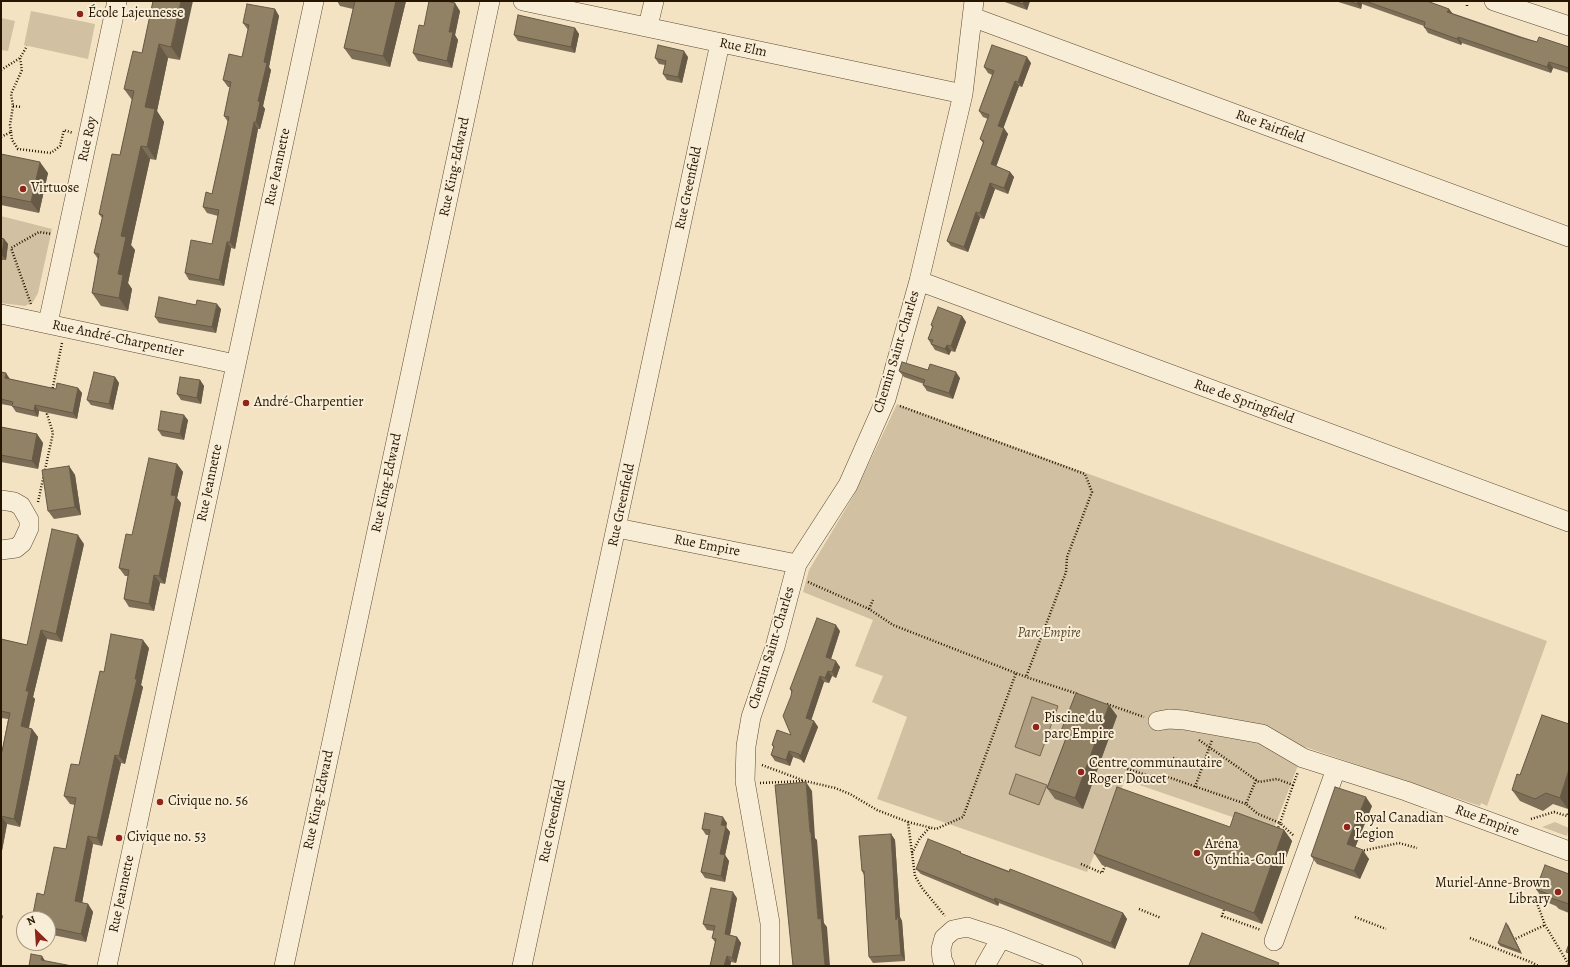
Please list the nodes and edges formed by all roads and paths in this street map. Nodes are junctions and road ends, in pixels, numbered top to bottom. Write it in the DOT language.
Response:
graph roads {
  1 [pos="117,1"];
  2 [pos="314,1"];
  3 [pos="490,1"];
  4 [pos="523,1"];
  5 [pos="654,1"];
  6 [pos="1494,1"];
  7 [pos="973,9"];
  8 [pos="648,26"];
  9 [pos="1569,26"];
  10 [pos="720,43"];
  11 [pos="27,46"];
  12 [pos="20,58"];
  13 [pos="1,70"];
  14 [pos="963,94"];
  15 [pos="13,106"];
  16 [pos="22,106"];
  17 [pos="12,132"];
  18 [pos="74,133"];
  19 [pos="1,137"];
  20 [pos="52,234"];
  21 [pos="1569,237"];
  22 [pos="919,281"];
  23 [pos="31,305"];
  24 [pos="1,314"];
  25 [pos="48,323"];
  26 [pos="61,342"];
  27 [pos="235,364"];
  28 [pos="52,393"];
  29 [pos="894,404"];
  30 [pos="49,407"];
  31 [pos="1,500"];
  32 [pos="37,506"];
  33 [pos="1569,522"];
  34 [pos="617,528"];
  35 [pos="1,550"];
  36 [pos="800,572"];
  37 [pos="873,600"];
  38 [pos="869,609"];
  39 [pos="1016,673"];
  40 [pos="1026,677"];
  41 [pos="1084,697"];
  42 [pos="1099,702"];
  43 [pos="1158,721"];
  44 [pos="1217,726"];
  45 [pos="1198,740"];
  46 [pos="1210,748"];
  47 [pos="1173,758"];
  48 [pos="1303,758"];
  49 [pos="755,764"];
  50 [pos="1116,765"];
  51 [pos="1202,768"];
  52 [pos="1336,770"];
  53 [pos="1256,780"];
  54 [pos="805,781"];
  55 [pos="756,783"];
  56 [pos="1293,786"];
  57 [pos="1195,787"];
  58 [pos="1246,804"];
  59 [pos="1569,812"];
  60 [pos="1529,819"];
  61 [pos="908,822"];
  62 [pos="1280,823"];
  63 [pos="930,827"];
  64 [pos="1275,835"];
  65 [pos="1308,848"];
  66 [pos="1417,848"];
  67 [pos="1360,851"];
  68 [pos="1569,851"];
  69 [pos="912,853"];
  70 [pos="1081,864"];
  71 [pos="1105,866"];
  72 [pos="1542,888"];
  73 [pos="1139,908"];
  74 [pos="1224,910"];
  75 [pos="1356,917"];
  76 [pos="1161,918"];
  77 [pos="1545,925"];
  78 [pos="958,929"];
  79 [pos="1386,929"];
  80 [pos="1508,936"];
  81 [pos="1001,938"];
  82 [pos="1275,938"];
  83 [pos="1470,938"];
  84 [pos="1498,944"];
  85 [pos="1496,949"];
  86 [pos="1567,965"];
  87 [pos="107,966"];
  88 [pos="284,966"];
  89 [pos="522,966"];
  90 [pos="770,966"];
  91 [pos="945,966"];
  92 [pos="985,966"];
  93 [pos="1074,966"];
  94 [pos="1538,966"];
  1 -- 25 [label="street, Rue Roy"];
  2 -- 27 [label="street, Rue Jeannette"];
  3 -- 88 [label="street, Rue King-Edward"];
  4 -- 8 [label="street, Rue Elm"];
  5 -- 8 [label="street"];
  6 -- 9 [label="street"];
  7 -- 14 [label="street, Chemin Saint-Charles"];
  7 -- 21 [label="street, Rue Fairfield"];
  8 -- 10 [label="street, Rue Elm"];
  10 -- 14 [label="street, Rue Elm"];
  10 -- 34 [label="street, Rue Greenfield"];
  11 -- 12 [label="path"];
  12 -- 13 [label="path"];
  12 -- 15 [label="path"];
  14 -- 22 [label="street, Chemin Saint-Charles"];
  15 -- 16 [label="path"];
  15 -- 17 [label="path"];
  17 -- 18 [label="path"];
  17 -- 19 [label="path"];
  20 -- 23 [label="path"];
  22 -- 33 [label="street, Rue de Springfield"];
  22 -- 36 [label="street, Chemin Saint-Charles"];
  24 -- 25 [label="street, Rue André-Charpentier"];
  25 -- 27 [label="street, Rue André-Charpentier"];
  26 -- 28 [label="path"];
  27 -- 87 [label="street, Rue Jeannette"];
  29 -- 40 [label="path"];
  30 -- 32 [label="path"];
  31 -- 35 [label="street"];
  34 -- 36 [label="street, Rue Empire"];
  34 -- 89 [label="street, Rue Greenfield"];
  36 -- 38 [label="path"];
  36 -- 90 [label="street, Chemin Saint-Charles"];
  37 -- 38 [label="path"];
  38 -- 39 [label="path"];
  39 -- 40 [label="path"];
  39 -- 63 [label="path"];
  40 -- 41 [label="path"];
  42 -- 43 [label="path"];
  43 -- 44 [label="street, Rue Empire"];
  44 -- 46 [label="path"];
  44 -- 48 [label="street, Rue Empire"];
  45 -- 46 [label="path"];
  46 -- 51 [label="path"];
  46 -- 53 [label="path"];
  47 -- 51 [label="path"];
  48 -- 52 [label="street, Rue Empire"];
  48 -- 56 [label="path"];
  49 -- 54 [label="path"];
  50 -- 57 [label="path"];
  51 -- 57 [label="path"];
  52 -- 65 [label="street"];
  52 -- 68 [label="street, Rue Empire"];
  53 -- 56 [label="path"];
  53 -- 58 [label="path"];
  54 -- 55 [label="path"];
  54 -- 61 [label="path"];
  56 -- 62 [label="path"];
  57 -- 58 [label="path"];
  58 -- 62 [label="path"];
  59 -- 60 [label="path"];
  61 -- 63 [label="path"];
  61 -- 69 [label="path"];
  62 -- 64 [label="path"];
  62 -- 65 [label="path"];
  63 -- 69 [label="path"];
  65 -- 82 [label="street"];
  66 -- 67 [label="path"];
  69 -- 78 [label="path"];
  70 -- 71 [label="path"];
  72 -- 77 [label="path"];
  73 -- 76 [label="path"];
  74 -- 82 [label="path"];
  75 -- 79 [label="path"];
  77 -- 80 [label="path"];
  77 -- 86 [label="path"];
  78 -- 81 [label="street"];
  78 -- 91 [label="street"];
  81 -- 92 [label="street"];
  81 -- 93 [label="street"];
  83 -- 85 [label="path"];
  84 -- 85 [label="path"];
  85 -- 94 [label="path"];
}
